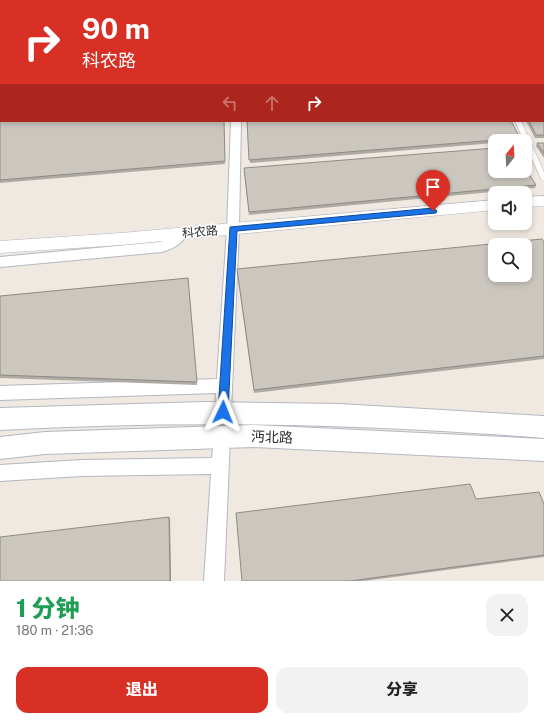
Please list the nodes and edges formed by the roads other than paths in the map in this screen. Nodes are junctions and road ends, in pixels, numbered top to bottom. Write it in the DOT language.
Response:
graph roads {
  1 [pos="236,122"];
  2 [pos="518,122"];
  3 [pos="544,179"];
  4 [pos="544,201"];
  5 [pos="532,202"];
  6 [pos="488,206"];
  7 [pos="233,229"];
  8 [pos="182,233"];
  9 [pos="0,247"];
  10 [pos="0,262"];
  11 [pos="224,386"];
  12 [pos="0,393"];
  13 [pos="223,412"];
  14 [pos="0,419"];
  15 [pos="544,427"];
  16 [pos="222,437"];
  17 [pos="0,448"];
  18 [pos="533,449"];
  19 [pos="220,466"];
  20 [pos="0,472"];
  21 [pos="214,581"];
  1 -- 7 [label="street"];
  2 -- 3 [label="lane"];
  4 -- 5 [label="street"];
  6 -- 7 [label="street, 科农路"];
  7 -- 8 [label="street, 科农路"];
  7 -- 11 [label="street"];
  8 -- 9 [label="street, 科农路"];
  8 -- 10 [label="street"];
  11 -- 12 [label="street"];
  11 -- 13 [label="street"];
  13 -- 14 [label="main road, 沔北路"];
  13 -- 15 [label="main road, 沔北路"];
  16 -- 17 [label="main road, 沔北路"];
  16 -- 18 [label="main road, 沔北路"];
  16 -- 19 [label="street"];
  19 -- 20 [label="street"];
  19 -- 21 [label="street"];
}
